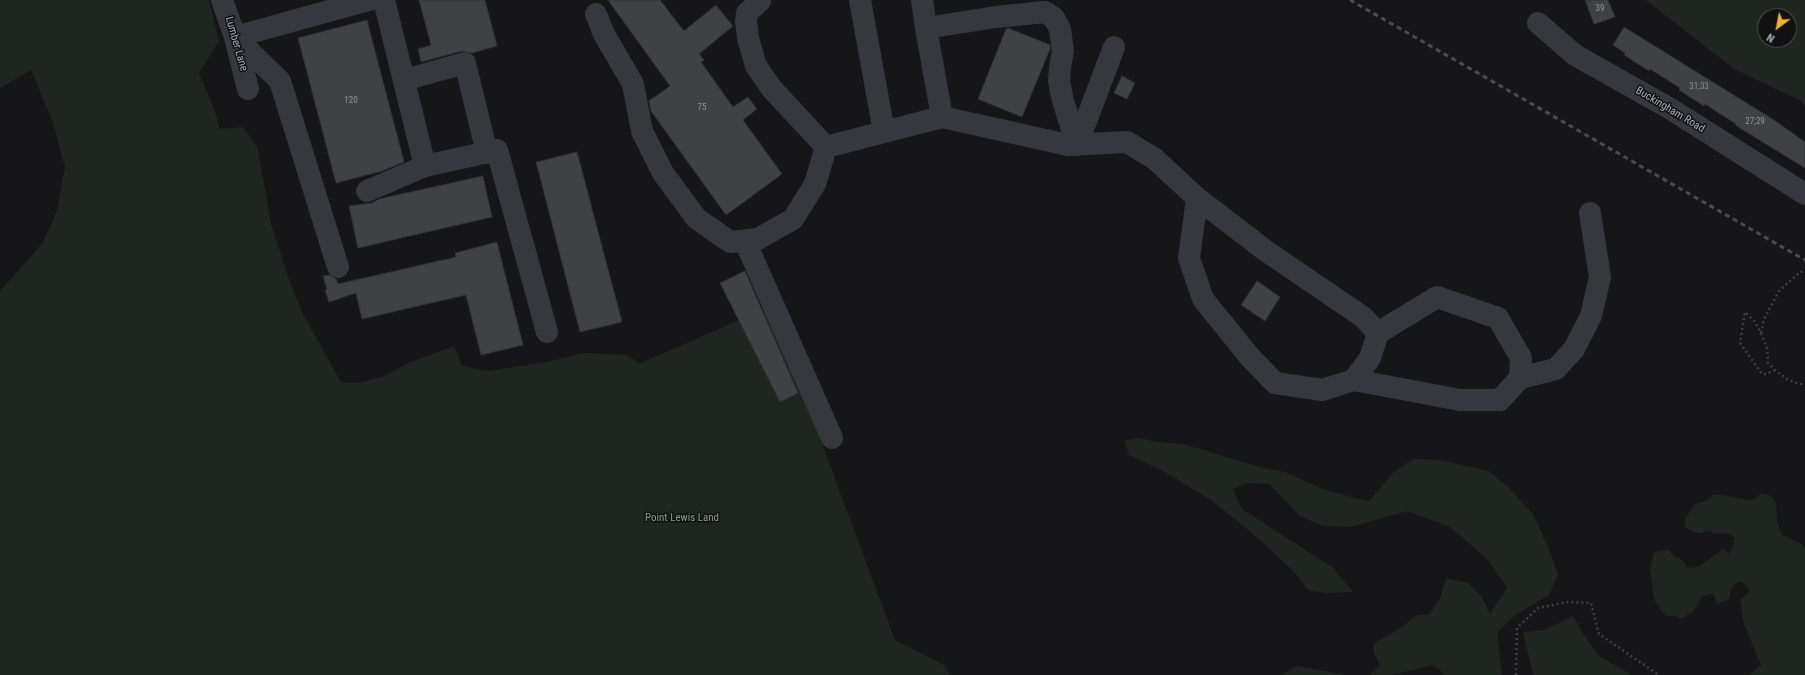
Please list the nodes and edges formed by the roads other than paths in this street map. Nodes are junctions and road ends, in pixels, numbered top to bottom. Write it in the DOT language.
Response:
graph roads {
  1 [pos="369,0"];
  2 [pos="384,0"];
  3 [pos="761,0"];
  4 [pos="860,0"];
  5 [pos="922,0"];
  6 [pos="226,2"];
  7 [pos="596,14"];
  8 [pos="1538,23"];
  9 [pos="926,28"];
  10 [pos="235,37"];
  11 [pos="1114,47"];
  12 [pos="404,80"];
  13 [pos="248,89"];
  14 [pos="942,117"];
  15 [pos="884,132"];
  16 [pos="1077,145"];
  17 [pos="826,146"];
  18 [pos="487,153"];
  19 [pos="425,166"];
  20 [pos="368,191"];
  21 [pos="1805,194"];
  22 [pos="1197,198"];
  23 [pos="1590,213"];
  24 [pos="745,241"];
  25 [pos="338,267"];
  26 [pos="547,332"];
  27 [pos="1378,333"];
  28 [pos="1520,378"];
  29 [pos="1354,380"];
  30 [pos="832,438"];
  1 -- 10 [label="street"];
  2 -- 12 [label="street"];
  3 -- 17 [label="street"];
  4 -- 15 [label="street"];
  5 -- 9 [label="street"];
  6 -- 10 [label="street, Lumber Lane"];
  7 -- 24 [label="street"];
  8 -- 21 [label="street, Buckingham Road"];
  9 -- 14 [label="street"];
  9 -- 16 [label="street"];
  10 -- 13 [label="street, Lumber Lane"];
  10 -- 25 [label="street"];
  11 -- 16 [label="street"];
  12 -- 18 [label="street"];
  12 -- 19 [label="street"];
  14 -- 15 [label="street"];
  14 -- 16 [label="street"];
  15 -- 17 [label="street"];
  16 -- 22 [label="street"];
  17 -- 24 [label="street"];
  18 -- 19 [label="street"];
  18 -- 26 [label="street"];
  19 -- 20 [label="street"];
  22 -- 27 [label="street"];
  22 -- 29 [label="street"];
  23 -- 28 [label="street"];
  24 -- 30 [label="street"];
  27 -- 28 [label="street"];
  27 -- 29 [label="street"];
  28 -- 29 [label="street"];
}
